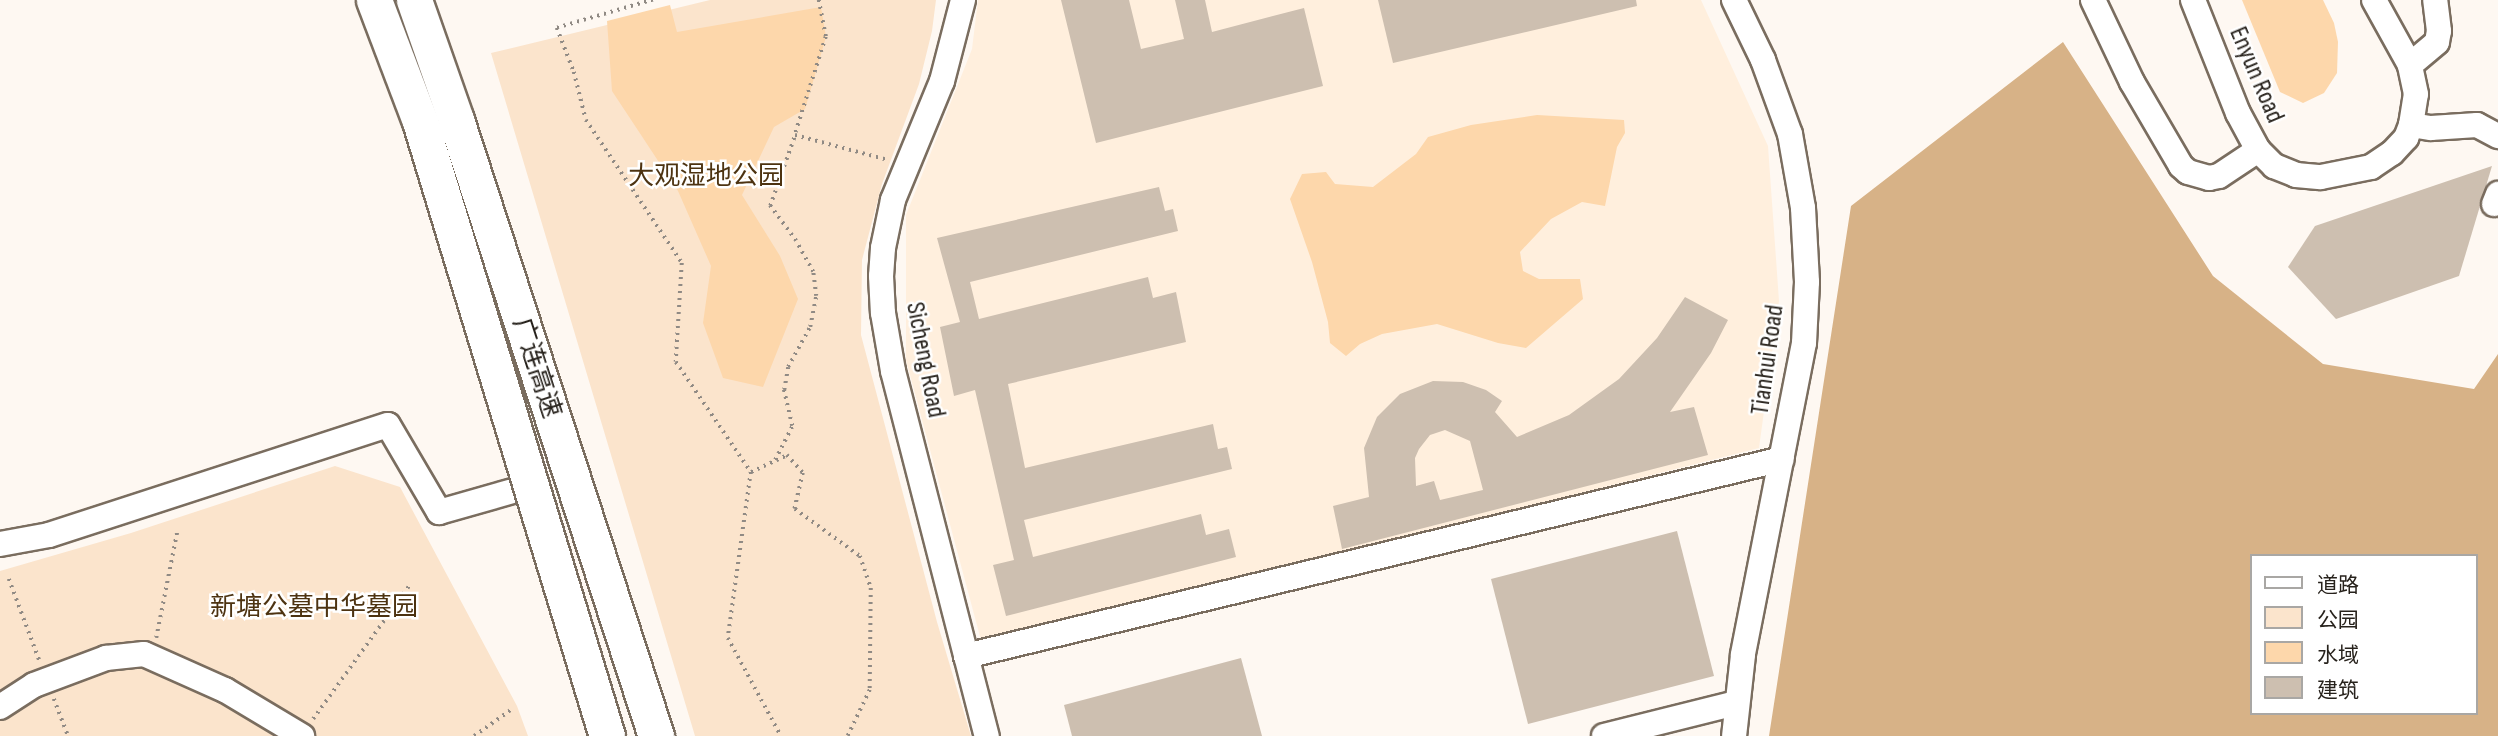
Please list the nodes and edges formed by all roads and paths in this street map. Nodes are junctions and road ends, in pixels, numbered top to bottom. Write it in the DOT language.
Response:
graph roads {
  1 [pos="374,0"];
  2 [pos="414,0"];
  3 [pos="653,0"];
  4 [pos="819,0"];
  5 [pos="963,0"];
  6 [pos="1734,0"];
  7 [pos="2093,0"];
  8 [pos="2193,0"];
  9 [pos="2375,0"];
  10 [pos="2435,0"];
  11 [pos="2410,65"];
  12 [pos="2411,125"];
  13 [pos="795,135"];
  14 [pos="2498,136"];
  15 [pos="2258,150"];
  16 [pos="907,165"];
  17 [pos="1783,459"];
  18 [pos="775,460"];
  19 [pos="751,472"];
  20 [pos="520,489"];
  21 [pos="177,532"];
  22 [pos="0,544"];
  23 [pos="9,579"];
  24 [pos="410,586"];
  25 [pos="966,656"];
  26 [pos="152,657"];
  27 [pos="47,680"];
  28 [pos="1736,703"];
  29 [pos="0,707"];
  30 [pos="512,709"];
  31 [pos="302,735"];
  32 [pos="68,736"];
  33 [pos="474,736"];
  34 [pos="607,736"];
  35 [pos="656,736"];
  36 [pos="781,736"];
  37 [pos="848,736"];
  38 [pos="987,736"];
  39 [pos="1604,736"];
  40 [pos="1734,736"];
  1 -- 34 [label="highway, 广连高速, bridge"];
  2 -- 35 [label="highway, 广连高速, bridge"];
  3 -- 19 [label="path"];
  4 -- 13 [label="path"];
  5 -- 16 [label="street, Sicheng Road"];
  6 -- 17 [label="street, Tianhui Road"];
  7 -- 15 [label="street"];
  8 -- 15 [label="street, Enyun Road"];
  9 -- 11 [label="street, Enyun Road"];
  10 -- 11 [label="street"];
  11 -- 12 [label="street, Enyun Road"];
  12 -- 14 [label="street"];
  12 -- 15 [label="street, Enyun Road"];
  13 -- 16 [label="path"];
  13 -- 18 [label="path"];
  16 -- 25 [label="street, Sicheng Road"];
  17 -- 25 [label="street"];
  17 -- 28 [label="street, Tianhui Road"];
  18 -- 19 [label="path"];
  18 -- 37 [label="path"];
  19 -- 36 [label="path"];
  20 -- 22 [label="street"];
  21 -- 26 [label="path"];
  23 -- 27 [label="path"];
  24 -- 31 [label="path"];
  25 -- 38 [label="street, Sicheng Road"];
  26 -- 27 [label="street"];
  26 -- 31 [label="street"];
  27 -- 29 [label="street"];
  27 -- 32 [label="path"];
  28 -- 39 [label="street"];
  28 -- 40 [label="street, Tianhui Road"];
  30 -- 33 [label="path"];
}
